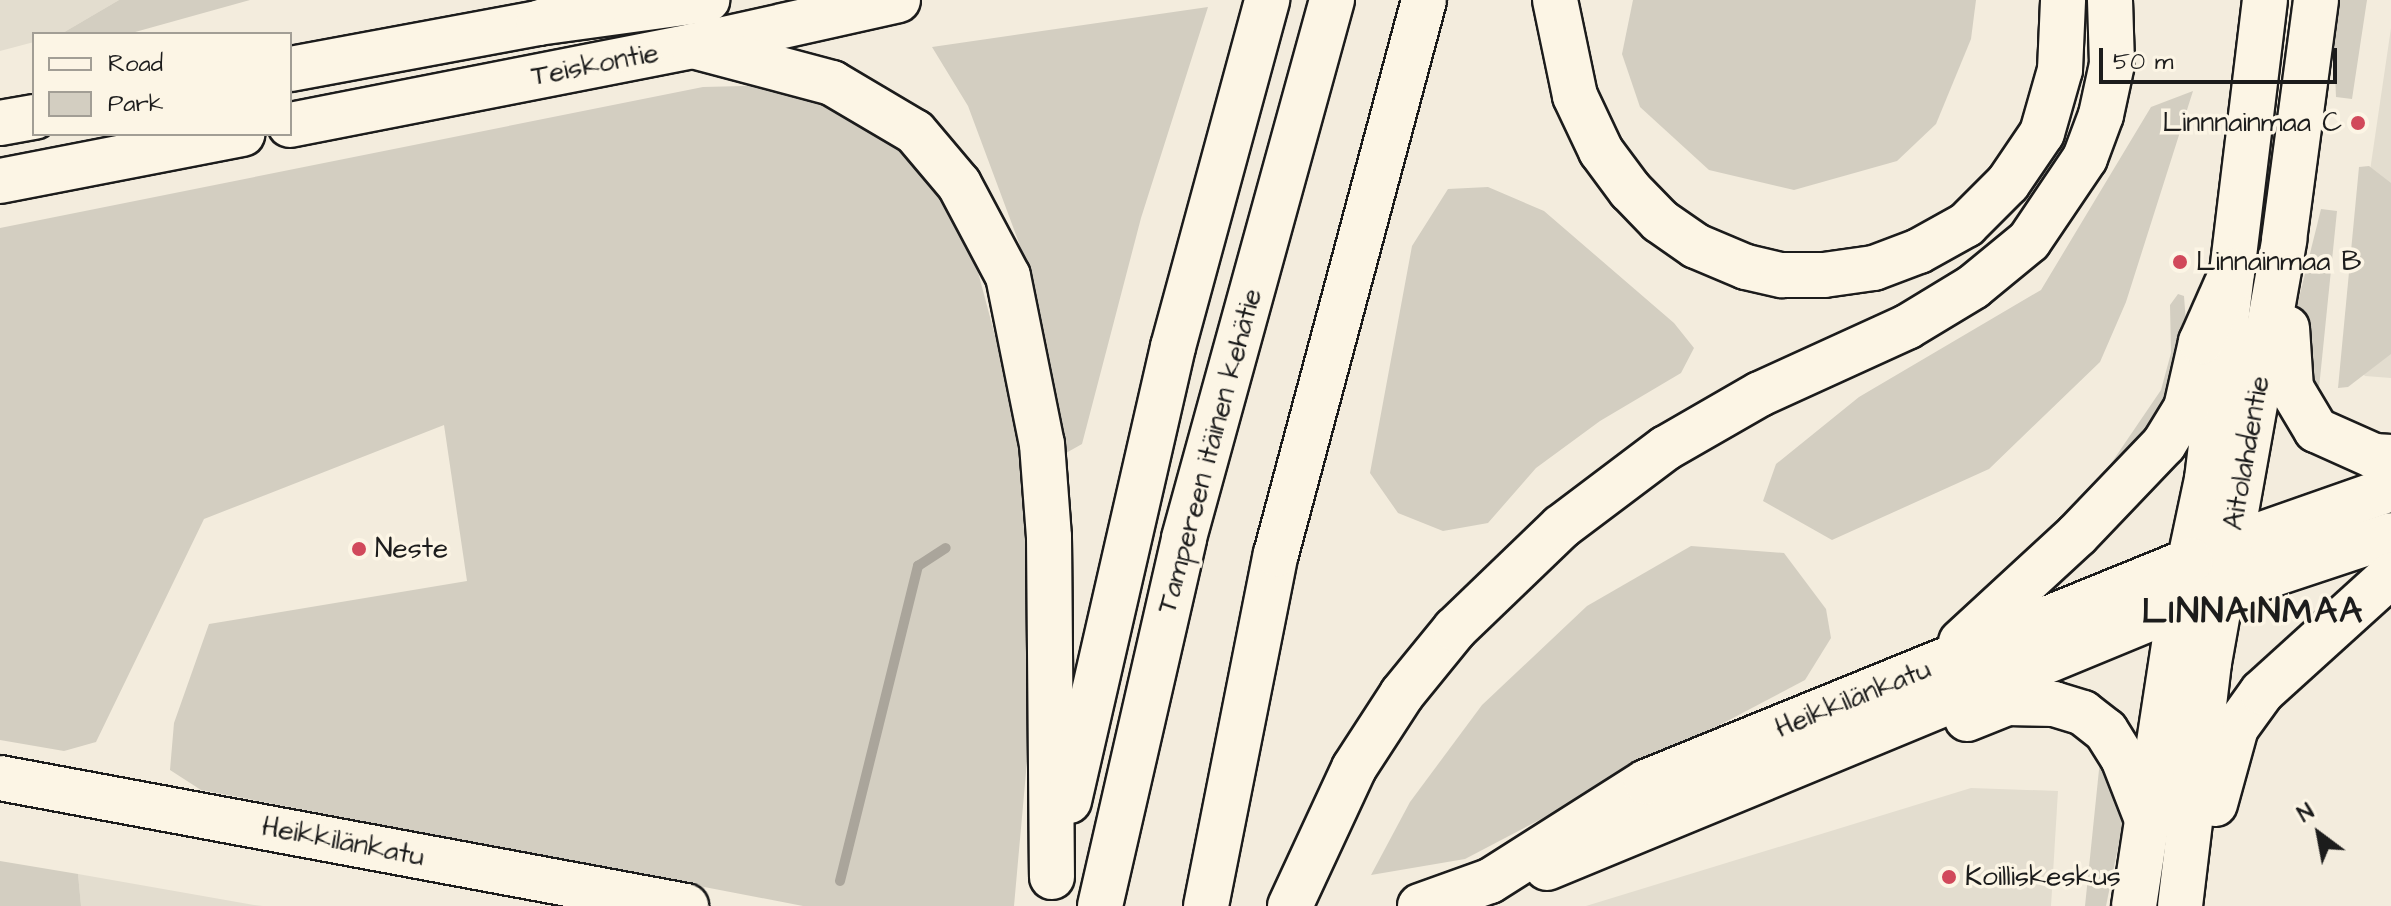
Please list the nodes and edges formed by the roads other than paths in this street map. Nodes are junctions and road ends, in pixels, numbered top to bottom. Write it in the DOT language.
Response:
graph roads {
  1 [pos="603,0"];
  2 [pos="707,0"];
  3 [pos="1267,0"];
  4 [pos="1332,0"];
  5 [pos="1424,0"];
  6 [pos="1555,0"];
  7 [pos="2063,0"];
  8 [pos="2110,0"];
  9 [pos="2265,0"];
  10 [pos="2316,0"];
  11 [pos="877,2"];
  12 [pos="538,23"];
  13 [pos="693,46"];
  14 [pos="292,69"];
  15 [pos="32,117"];
  16 [pos="0,123"];
  17 [pos="292,125"];
  18 [pos="232,136"];
  19 [pos="0,181"];
  20 [pos="2284,240"];
  21 [pos="2232,272"];
  22 [pos="2391,457"];
  23 [pos="2391,489"];
  24 [pos="2391,535"];
  25 [pos="2211,552"];
  26 [pos="2391,575"];
  27 [pos="2223,589"];
  28 [pos="2180,606"];
  29 [pos="1931,667"];
  30 [pos="1793,770"];
  31 [pos="0,778"];
  32 [pos="2148,822"];
  33 [pos="1049,892"];
  34 [pos="1454,894"];
  35 [pos="686,906"];
  36 [pos="1100,906"];
  37 [pos="1206,906"];
  38 [pos="1290,906"];
  39 [pos="2134,906"];
  40 [pos="2182,906"];
  1 -- 12 [label="main road"];
  2 -- 12 [label="main road, Teiskontie"];
  3 -- 33 [label="main road"];
  4 -- 36 [label="main road, Tampereen itäinen kehätie"];
  5 -- 37 [label="main road"];
  6 -- 7 [label="main road"];
  8 -- 38 [label="main road"];
  9 -- 21 [label="main road, Aitolahdentie"];
  10 -- 20 [label="main road, Aitolahdentie"];
  11 -- 13 [label="main road, Teiskontie"];
  12 -- 14 [label="main road, Teiskontie"];
  13 -- 17 [label="main road, Teiskontie"];
  13 -- 33 [label="main road"];
  15 -- 16 [label="main road"];
  18 -- 19 [label="main road"];
  20 -- 22 [label="main road"];
  20 -- 25 [label="main road, Aitolahdentie"];
  21 -- 25 [label="main road, Aitolahdentie"];
  21 -- 29 [label="main road"];
  23 -- 25 [label="main road, Heikkilänkatu"];
  24 -- 27 [label="main road, Heikkilänkatu"];
  25 -- 27 [label="main road, Aitolahdentie"];
  25 -- 28 [label="main road, Aitolahdentie"];
  25 -- 29 [label="main road, Heikkilänkatu"];
  26 -- 40 [label="main road"];
  27 -- 28 [label="main road, Heikkilänkatu"];
  27 -- 40 [label="main road, Aitolahdentie"];
  28 -- 30 [label="main road, Heikkilänkatu"];
  28 -- 32 [label="main road, Aitolahdentie"];
  29 -- 34 [label="main road, Heikkilänkatu"];
  30 -- 32 [label="main road"];
  30 -- 34 [label="main road, Heikkilänkatu"];
  31 -- 35 [label="main road, Heikkilänkatu"];
  32 -- 39 [label="main road, Aitolahdentie"];
}
